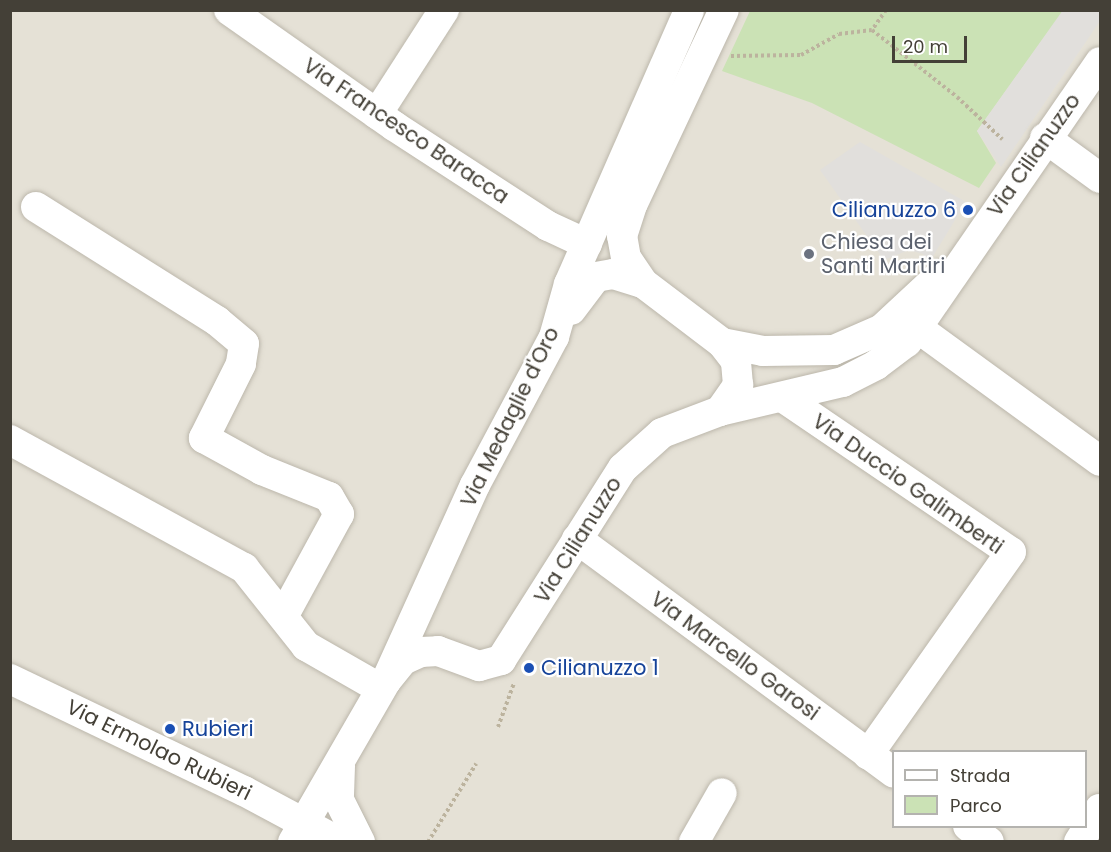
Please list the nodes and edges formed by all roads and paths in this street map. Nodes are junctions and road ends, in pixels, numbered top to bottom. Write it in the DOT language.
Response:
graph roads {
  1 [pos="229,10"];
  2 [pos="444,10"];
  3 [pos="689,10"];
  4 [pos="724,10"];
  5 [pos="886,10"];
  6 [pos="872,30"];
  7 [pos="706,50"];
  8 [pos="1101,62"];
  9 [pos="377,114"];
  10 [pos="1045,138"];
  11 [pos="1002,139"];
  12 [pos="1101,178"];
  13 [pos="36,207"];
  14 [pos="587,244"];
  15 [pos="968,248"];
  16 [pos="643,283"];
  17 [pos="919,329"];
  18 [pos="554,337"];
  19 [pos="722,343"];
  20 [pos="784,398"];
  21 [pos="720,411"];
  22 [pos="10,440"];
  23 [pos="1101,461"];
  24 [pos="577,539"];
  25 [pos="425,599"];
  26 [pos="284,615"];
  27 [pos="448,654"];
  28 [pos="10,679"];
  29 [pos="384,685"];
  30 [pos="868,755"];
  31 [pos="476,764"];
  32 [pos="340,766"];
  33 [pos="892,772"];
  34 [pos="722,793"];
  35 [pos="1101,809"];
  36 [pos="971,828"];
  37 [pos="300,832"];
  38 [pos="339,842"];
  39 [pos="360,842"];
  40 [pos="428,842"];
  41 [pos="694,842"];
  42 [pos="989,842"];
  43 [pos="1079,842"];
  1 -- 9 [label="street, Via Francesco Baracca"];
  2 -- 9 [label="street"];
  3 -- 14 [label="street, Via Medaglie d'Oro"];
  4 -- 7 [label="street"];
  5 -- 6 [label="path"];
  6 -- 7 [label="path"];
  6 -- 11 [label="path"];
  7 -- 16 [label="street"];
  8 -- 10 [label="street, Via Cilianuzzo"];
  9 -- 14 [label="street, Via Francesco Baracca"];
  10 -- 12 [label="street"];
  10 -- 15 [label="street, Via Cilianuzzo"];
  13 -- 26 [label="street"];
  14 -- 18 [label="street, Via Medaglie d'Oro"];
  15 -- 17 [label="street, Via Cilianuzzo"];
  15 -- 19 [label="street, Via Cilianuzzo"];
  16 -- 18 [label="street"];
  16 -- 19 [label="street"];
  17 -- 20 [label="street, Via Cilianuzzo"];
  17 -- 23 [label="street"];
  18 -- 25 [label="street, Via Medaglie d'Oro"];
  19 -- 21 [label="street"];
  20 -- 21 [label="street, Via Cilianuzzo"];
  20 -- 30 [label="street, Via Duccio Galimberti"];
  21 -- 24 [label="street, Via Cilianuzzo"];
  22 -- 26 [label="street"];
  24 -- 27 [label="street, Via Cilianuzzo"];
  24 -- 30 [label="street, Via Marcello Garosi"];
  25 -- 27 [label="street"];
  25 -- 29 [label="street, Via Medaglie d'Oro"];
  26 -- 29 [label="street"];
  27 -- 29 [label="street"];
  28 -- 37 [label="street, Via Ermolao Rubieri"];
  29 -- 32 [label="street, Via Medaglie d'Oro"];
  30 -- 33 [label="street, Via Marcello Garosi"];
  31 -- 40 [label="path"];
  32 -- 37 [label="street, Via Medaglie d'Oro"];
  32 -- 39 [label="street"];
  34 -- 41 [label="street"];
  35 -- 43 [label="street"];
  36 -- 42 [label="street"];
  37 -- 38 [label="street, Via Ermolao Rubieri"];
}
